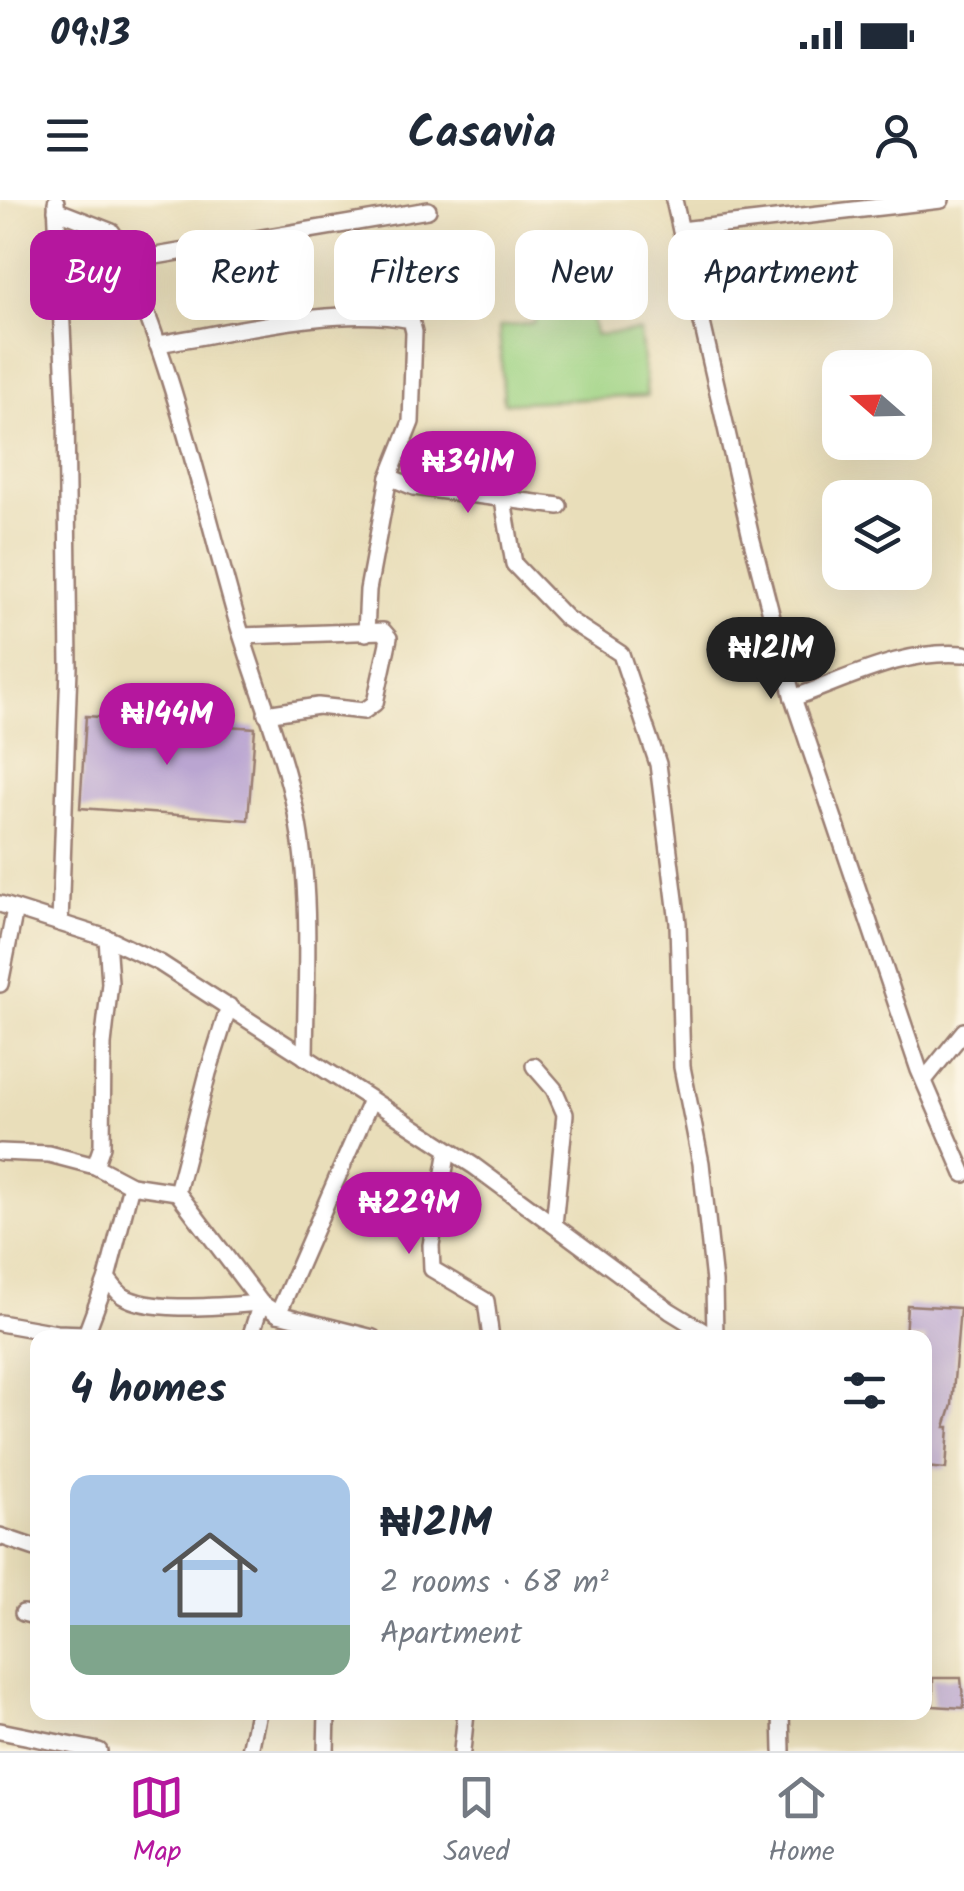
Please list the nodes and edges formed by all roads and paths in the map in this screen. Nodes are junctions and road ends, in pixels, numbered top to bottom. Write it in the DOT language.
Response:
graph roads {
  1 [pos="674,200"];
  2 [pos="942,200"];
  3 [pos="56,205"];
  4 [pos="428,210"];
  5 [pos="108,230"];
  6 [pos="681,230"];
  7 [pos="156,256"];
  8 [pos="148,320"];
  9 [pos="701,320"];
  10 [pos="157,344"];
  11 [pos="390,477"];
  12 [pos="502,500"];
  13 [pos="559,506"];
  14 [pos="366,632"];
  15 [pos="242,636"];
  16 [pos="964,654"];
  17 [pos="794,698"];
  18 [pos="266,714"];
  19 [pos="8,906"];
  20 [pos="60,922"];
  21 [pos="107,938"];
  22 [pos="0,984"];
  23 [pos="229,1006"];
  24 [pos="964,1031"];
  25 [pos="305,1057"];
  26 [pos="534,1066"];
  27 [pos="925,1078"];
  28 [pos="371,1100"];
  29 [pos="448,1150"];
  30 [pos="0,1152"];
  31 [pos="95,1166"];
  32 [pos="964,1174"];
  33 [pos="131,1185"];
  34 [pos="177,1192"];
  35 [pos="554,1225"];
  36 [pos="108,1278"];
  37 [pos="261,1303"];
  38 [pos="278,1314"];
  39 [pos="0,1323"];
  40 [pos="44,1330"];
  41 [pos="88,1330"];
  42 [pos="253,1330"];
  43 [pos="335,1330"];
  44 [pos="490,1330"];
  45 [pos="701,1330"];
  46 [pos="715,1330"];
  47 [pos="1,1538"];
  48 [pos="30,1547"];
  49 [pos="256,1720"];
  50 [pos="326,1720"];
  51 [pos="465,1720"];
  52 [pos="781,1720"];
  53 [pos="0,1732"];
  54 [pos="100,1751"];
  55 [pos="250,1751"];
  56 [pos="326,1751"];
  57 [pos="462,1751"];
  58 [pos="782,1751"];
  1 -- 6 [label="street"];
  2 -- 6 [label="street"];
  3 -- 5 [label="street"];
  3 -- 20 [label="street"];
  4 -- 7 [label="street"];
  8 -- 10 [label="street"];
  9 -- 17 [label="street"];
  10 -- 11 [label="street"];
  10 -- 15 [label="street"];
  11 -- 12 [label="street"];
  11 -- 14 [label="street"];
  12 -- 13 [label="street"];
  12 -- 46 [label="street"];
  14 -- 15 [label="street"];
  14 -- 18 [label="street"];
  15 -- 18 [label="street"];
  16 -- 17 [label="street"];
  17 -- 27 [label="street"];
  18 -- 25 [label="street"];
  19 -- 20 [label="street"];
  19 -- 22 [label="street"];
  20 -- 21 [label="street"];
  21 -- 23 [label="street"];
  21 -- 31 [label="street"];
  23 -- 25 [label="street"];
  23 -- 34 [label="street"];
  24 -- 27 [label="street"];
  25 -- 28 [label="street"];
  26 -- 35 [label="street"];
  27 -- 32 [label="street"];
  28 -- 29 [label="street"];
  28 -- 38 [label="street"];
  29 -- 35 [label="street"];
  29 -- 44 [label="street"];
  30 -- 31 [label="street"];
  31 -- 33 [label="street"];
  33 -- 34 [label="street"];
  33 -- 36 [label="street"];
  34 -- 37 [label="street"];
  35 -- 45 [label="street"];
  36 -- 37 [label="street"];
  36 -- 41 [label="street"];
  37 -- 38 [label="street"];
  37 -- 42 [label="street"];
  38 -- 43 [label="street"];
  39 -- 40 [label="street"];
  47 -- 48 [label="street"];
  49 -- 55 [label="street"];
  50 -- 56 [label="street"];
  51 -- 57 [label="street"];
  52 -- 58 [label="street"];
  53 -- 54 [label="street"];
}
